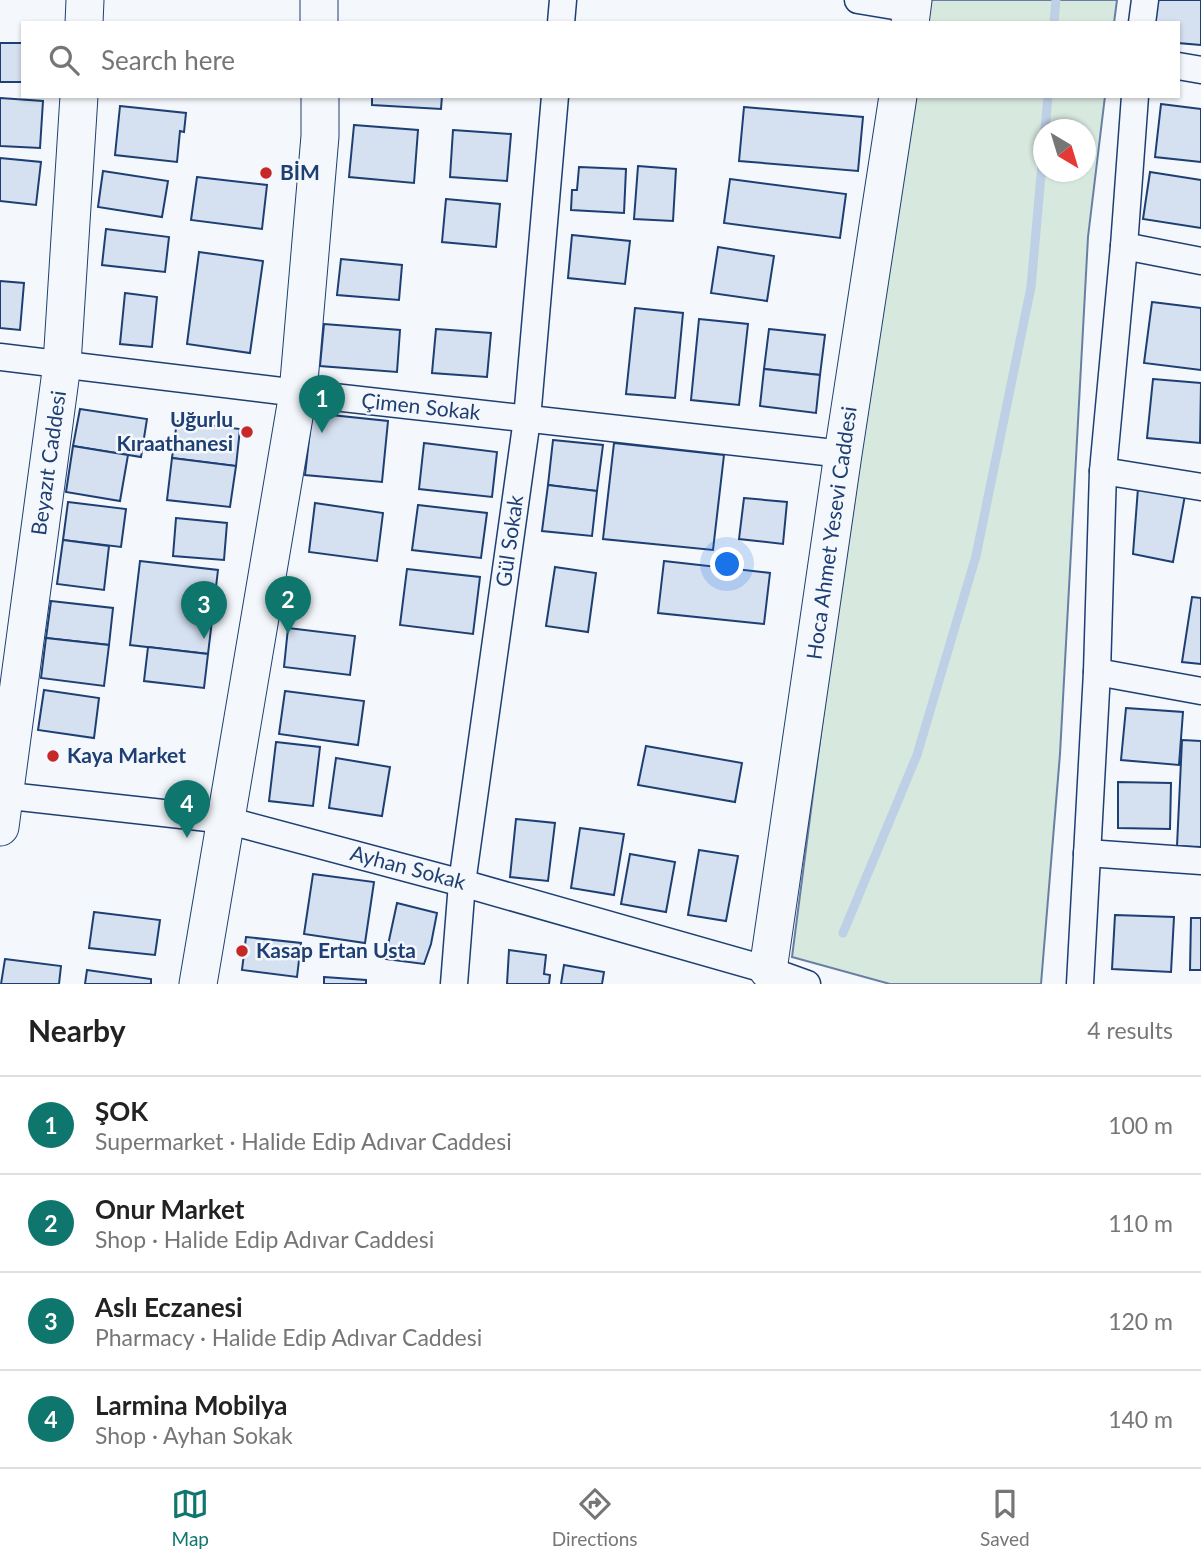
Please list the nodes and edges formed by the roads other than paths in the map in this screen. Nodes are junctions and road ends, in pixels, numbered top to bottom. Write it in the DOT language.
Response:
graph roads {
  1 [pos="86,0"];
  2 [pos="319,0"];
  3 [pos="563,0"];
  4 [pos="858,0"];
  5 [pos="1145,0"];
  6 [pos="911,11"];
  7 [pos="84,21"];
  8 [pos="320,21"];
  9 [pos="561,21"];
  10 [pos="1142,21"];
  11 [pos="1180,66"];
  12 [pos="1201,70"];
  13 [pos="79,98"];
  14 [pos="320,98"];
  15 [pos="555,98"];
  16 [pos="898,98"];
  17 [pos="1135,98"];
  18 [pos="1124,246"];
  19 [pos="1201,261"];
  20 [pos="0,357"];
  21 [pos="62,365"];
  22 [pos="299,393"];
  23 [pos="527,419"];
  24 [pos="843,454"];
  25 [pos="1103,471"];
  26 [pos="1201,487"];
  27 [pos="1097,672"];
  28 [pos="1201,691"];
  29 [pos="2,806"];
  30 [pos="226,820"];
  31 [pos="1087,853"];
  32 [pos="1201,861"];
  33 [pos="462,883"];
  34 [pos="767,977"];
  35 [pos="198,984"];
  36 [pos="454,984"];
  37 [pos="807,984"];
  38 [pos="1080,984"];
  1 -- 7 [label="street"];
  2 -- 8 [label="street"];
  3 -- 9 [label="street"];
  4 -- 6 [label="street"];
  5 -- 10 [label="street"];
  11 -- 12 [label="street"];
  13 -- 21 [label="street, Beyazıt Caddesi"];
  14 -- 22 [label="street"];
  15 -- 23 [label="street, Gül Sokak"];
  16 -- 24 [label="street, Hoca Ahmet Yesevi Caddesi"];
  17 -- 18 [label="street"];
  18 -- 19 [label="street"];
  18 -- 25 [label="street"];
  20 -- 21 [label="street, Çimen Sokak"];
  21 -- 22 [label="street, Çimen Sokak"];
  21 -- 29 [label="street, Beyazıt Caddesi"];
  22 -- 23 [label="street, Çimen Sokak"];
  22 -- 30 [label="street"];
  23 -- 24 [label="street, Çimen Sokak"];
  23 -- 33 [label="street, Gül Sokak"];
  24 -- 34 [label="street, Hoca Ahmet Yesevi Caddesi"];
  25 -- 26 [label="street"];
  25 -- 27 [label="street"];
  27 -- 28 [label="street"];
  27 -- 31 [label="street"];
  29 -- 30 [label="street, Ayhan Sokak"];
  30 -- 33 [label="street, Ayhan Sokak"];
  30 -- 35 [label="street"];
  31 -- 32 [label="street"];
  31 -- 38 [label="street"];
  33 -- 34 [label="street, Ayhan Sokak"];
  33 -- 36 [label="street, Gül Sokak"];
  34 -- 37 [label="street, Ayhan Sokak"];
}
